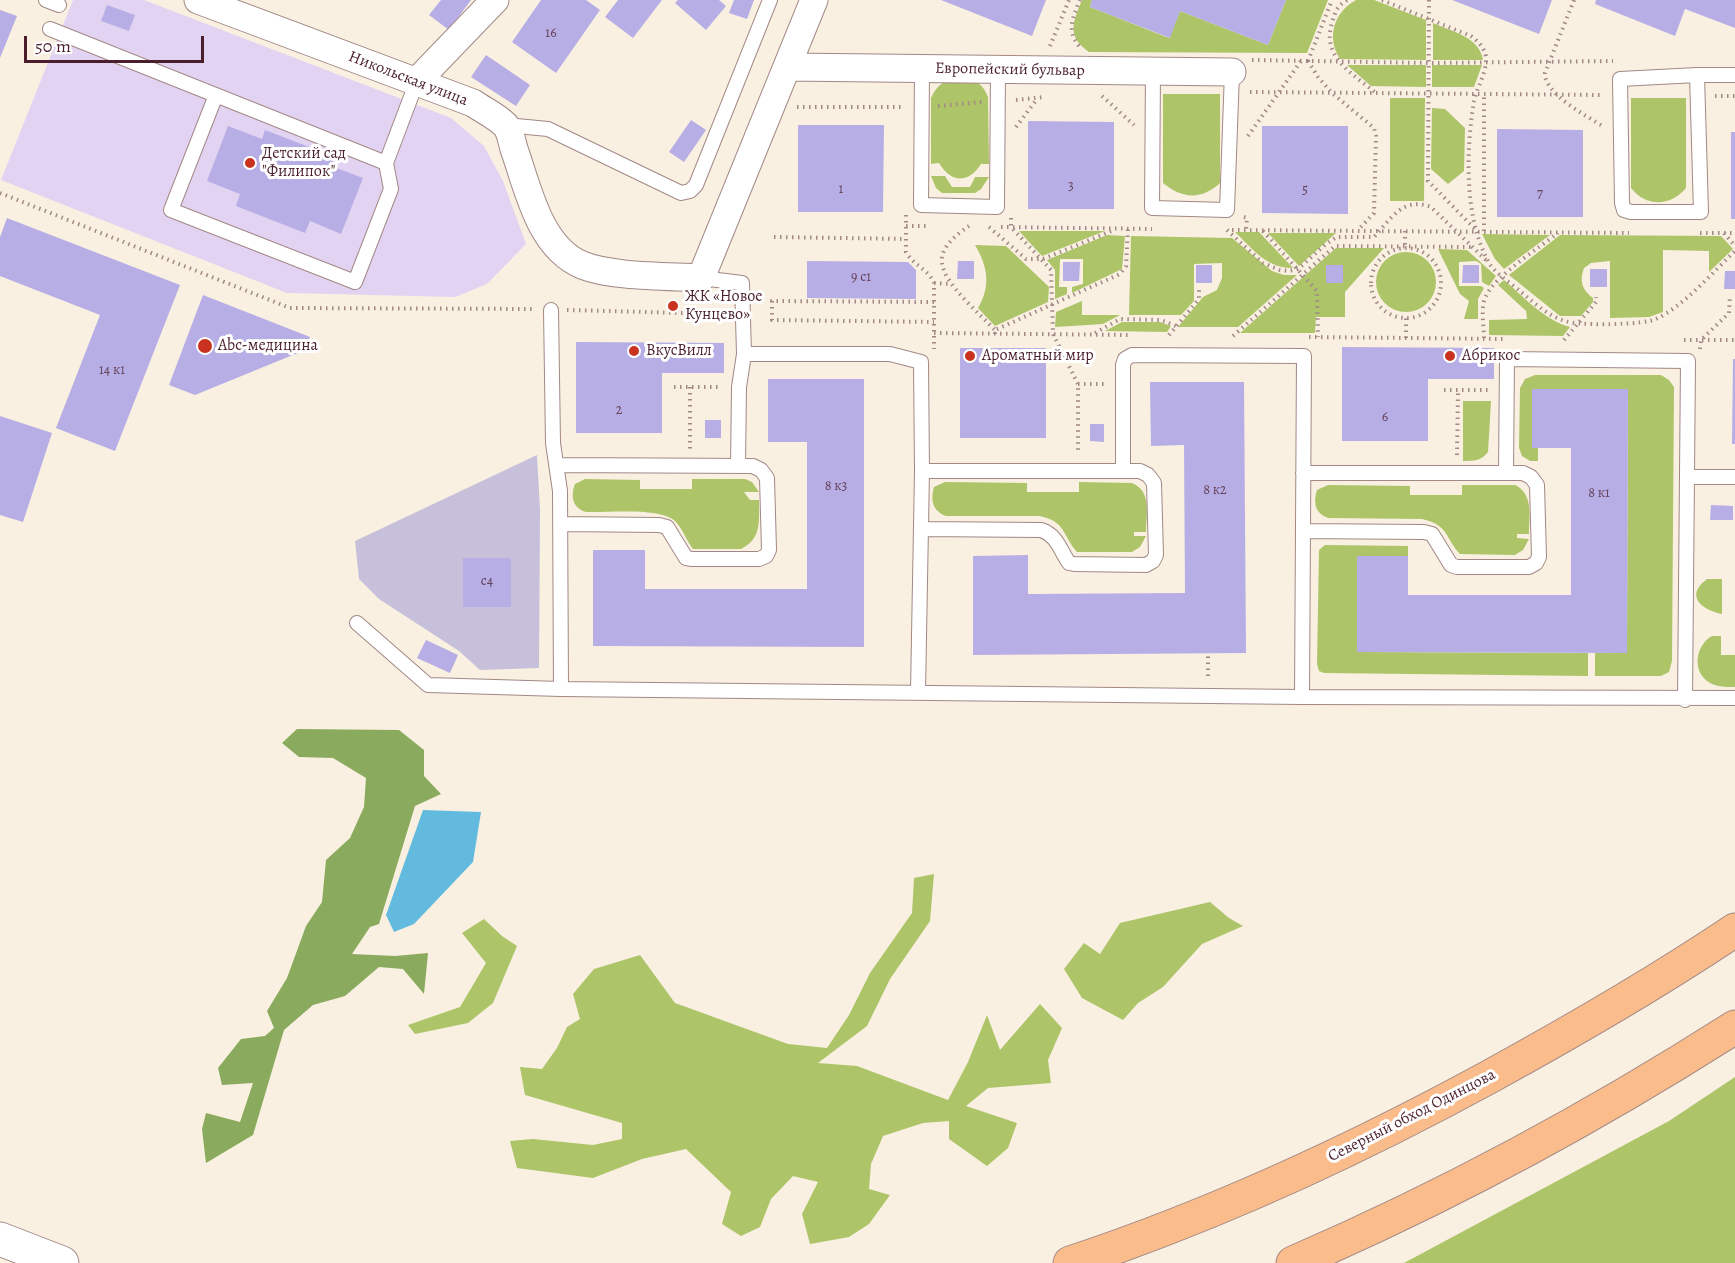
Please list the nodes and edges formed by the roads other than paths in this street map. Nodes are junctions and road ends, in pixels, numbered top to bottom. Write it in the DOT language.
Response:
graph roads {
  1 [pos="198,0"];
  2 [pos="495,0"];
  3 [pos="770,0"];
  4 [pos="814,0"];
  5 [pos="50,29"];
  6 [pos="787,67"];
  7 [pos="922,69"];
  8 [pos="998,70"];
  9 [pos="1153,71"];
  10 [pos="1697,75"];
  11 [pos="1735,75"];
  12 [pos="417,81"];
  13 [pos="1232,82"];
  14 [pos="216,95"];
  15 [pos="506,125"];
  16 [pos="386,163"];
  17 [pos="700,278"];
  18 [pos="550,309"];
  19 [pos="744,354"];
  20 [pos="557,465"];
  21 [pos="738,466"];
  22 [pos="922,471"];
  23 [pos="1123,471"];
  24 [pos="1303,473"];
  25 [pos="1506,473"];
  26 [pos="1687,477"];
  27 [pos="1735,477"];
  28 [pos="561,524"];
  29 [pos="921,529"];
  30 [pos="1303,531"];
  31 [pos="357,623"];
  32 [pos="561,689"];
  33 [pos="918,692"];
  34 [pos="1302,698"];
  35 [pos="1735,699"];
  36 [pos="1685,700"];
  37 [pos="1735,930"];
  38 [pos="1735,1027"];
  39 [pos="0,1239"];
  40 [pos="62,1263"];
  41 [pos="1070,1263"];
  42 [pos="1293,1263"];
  1 -- 12 [label="street, Никольская улица"];
  2 -- 12 [label="street"];
  3 -- 15 [label="lane"];
  4 -- 6 [label="street"];
  5 -- 14 [label="lane"];
  6 -- 7 [label="street, Европейский бульвар"];
  6 -- 17 [label="street"];
  7 -- 8 [label="street, Европейский бульвар"];
  7 -- 8 [label="lane"];
  8 -- 9 [label="street, Европейский бульвар"];
  9 -- 13 [label="street, Европейский бульвар"];
  9 -- 13 [label="lane"];
  10 -- 10 [label="lane"];
  10 -- 11 [label="lane"];
  12 -- 15 [label="street, Никольская улица"];
  12 -- 16 [label="lane"];
  14 -- 16 [label="lane"];
  14 -- 16 [label="lane"];
  15 -- 17 [label="street"];
  17 -- 19 [label="lane"];
  18 -- 20 [label="lane"];
  19 -- 21 [label="lane"];
  19 -- 22 [label="lane"];
  20 -- 21 [label="lane"];
  20 -- 28 [label="lane"];
  21 -- 28 [label="lane"];
  22 -- 23 [label="lane"];
  22 -- 29 [label="lane"];
  23 -- 24 [label="lane"];
  23 -- 29 [label="lane"];
  24 -- 25 [label="lane"];
  24 -- 30 [label="lane"];
  25 -- 26 [label="lane"];
  25 -- 30 [label="lane"];
  26 -- 27 [label="lane"];
  26 -- 36 [label="lane"];
  28 -- 32 [label="lane"];
  29 -- 33 [label="lane"];
  30 -- 34 [label="lane"];
  31 -- 32 [label="lane"];
  32 -- 33 [label="lane"];
  33 -- 34 [label="lane"];
  34 -- 36 [label="lane"];
  35 -- 36 [label="lane"];
  37 -- 41 [label="highway, Северный обход Одинцова"];
  38 -- 42 [label="highway"];
  39 -- 40 [label="street"];
}
